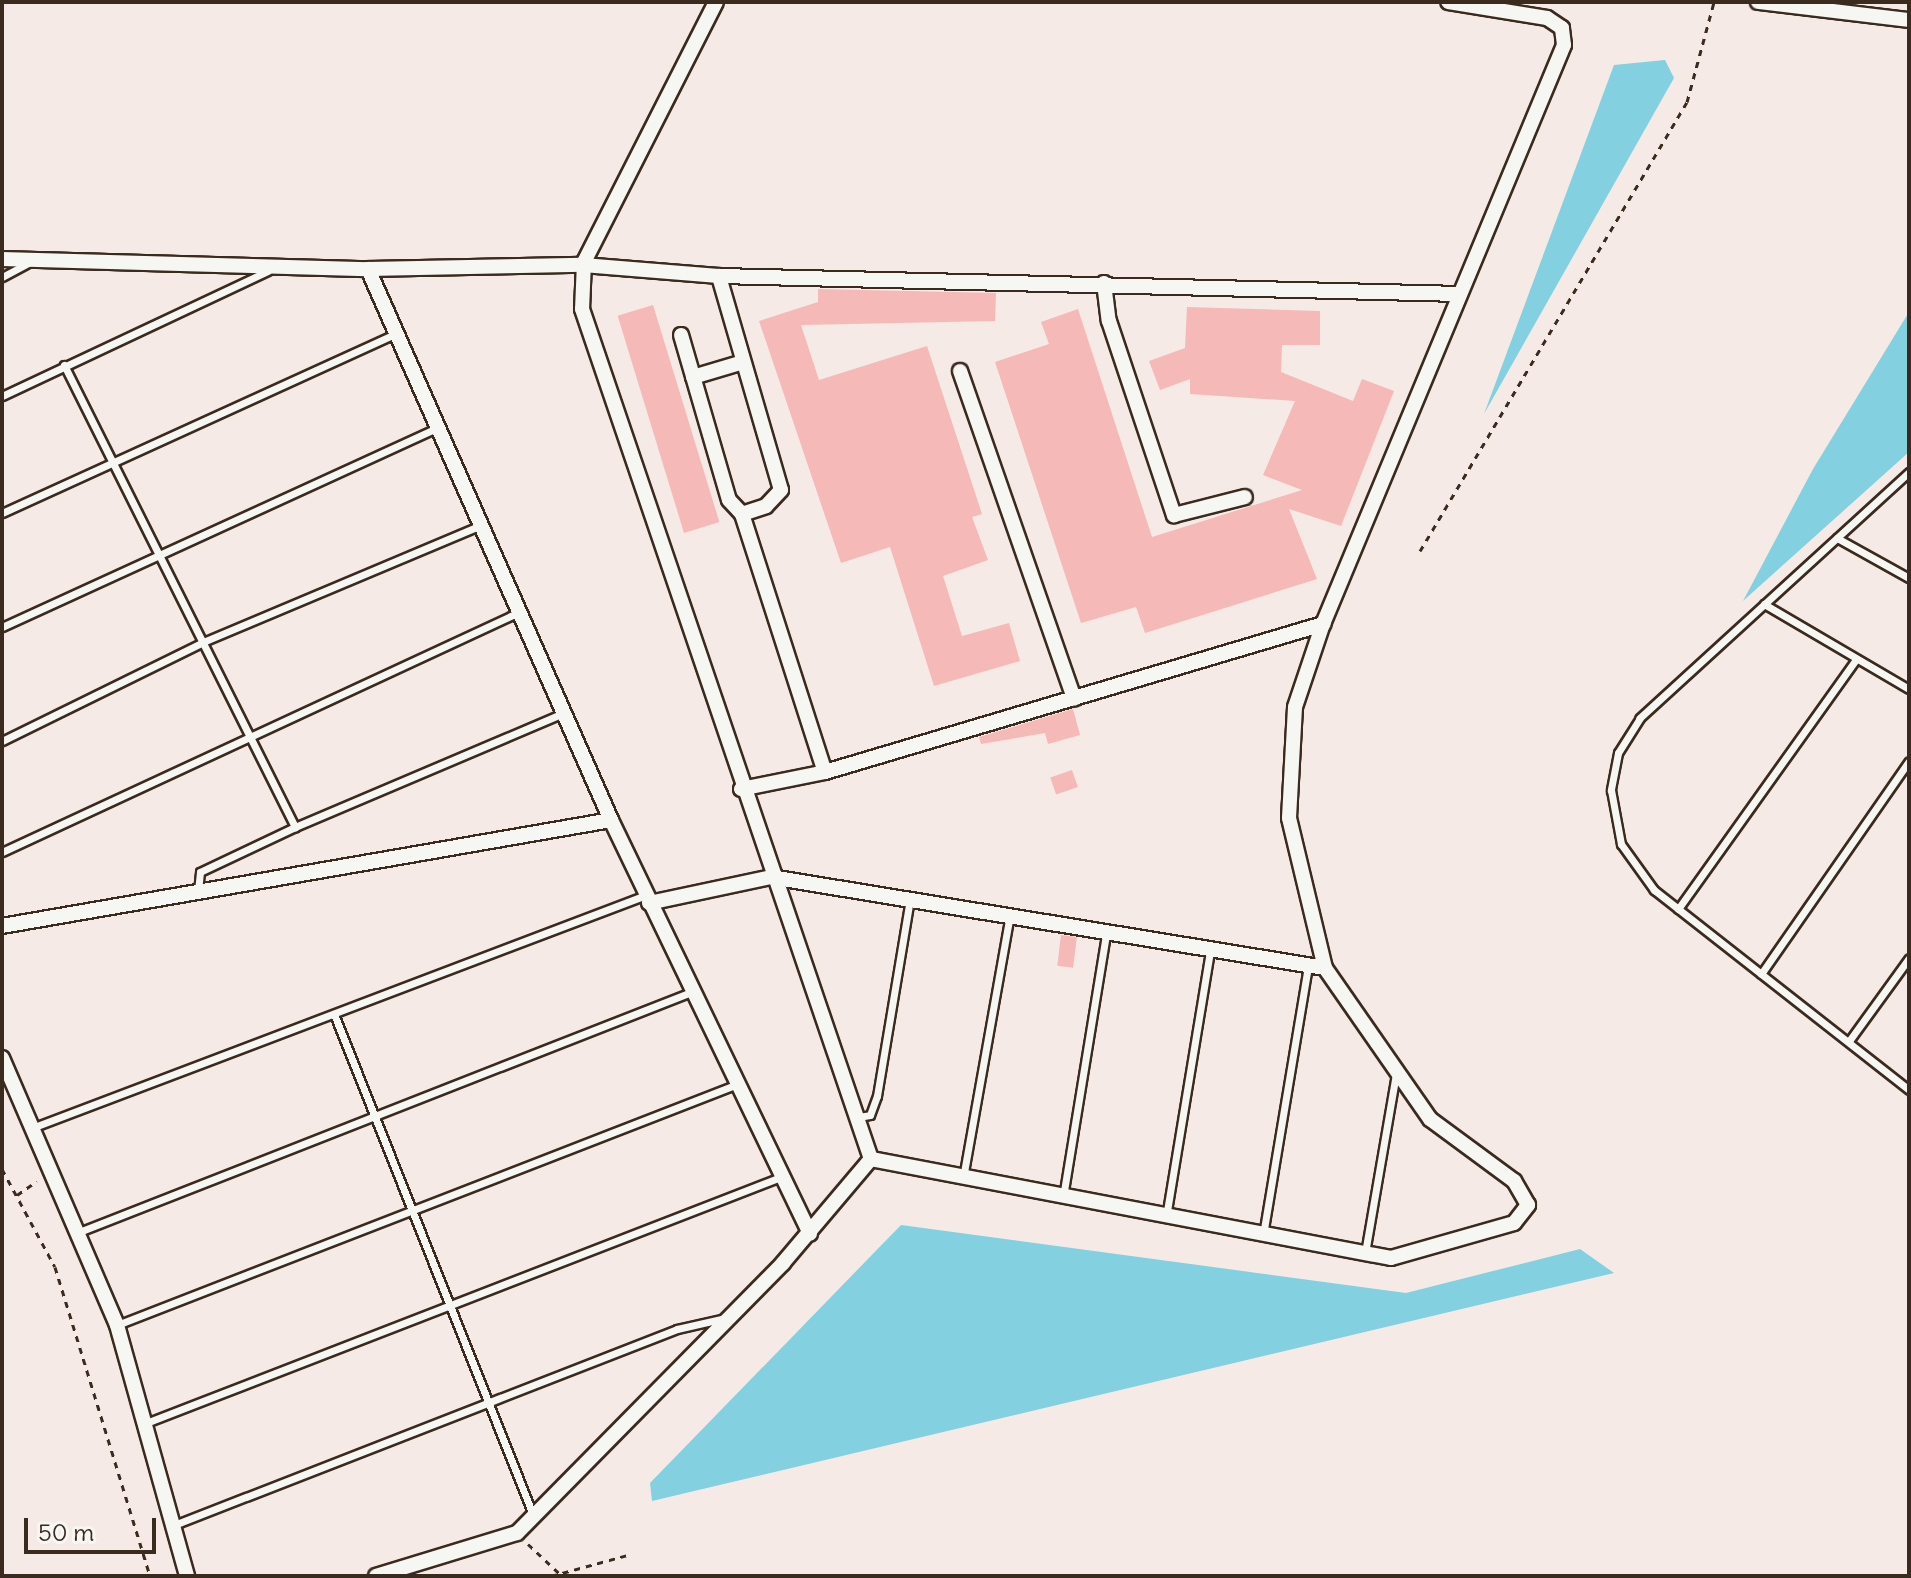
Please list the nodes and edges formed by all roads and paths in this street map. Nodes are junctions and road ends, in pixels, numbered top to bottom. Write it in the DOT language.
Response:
graph roads {
  1 [pos="716,2"];
  2 [pos="1448,2"];
  3 [pos="1714,2"];
  4 [pos="1758,2"];
  5 [pos="1909,20"];
  6 [pos="2,259"];
  7 [pos="34,260"];
  8 [pos="583,265"];
  9 [pos="276,267"];
  10 [pos="368,269"];
  11 [pos="719,276"];
  12 [pos="2,277"];
  13 [pos="1104,283"];
  14 [pos="1459,294"];
  15 [pos="392,335"];
  16 [pos="681,335"];
  17 [pos="740,363"];
  18 [pos="64,365"];
  19 [pos="960,371"];
  20 [pos="693,377"];
  21 [pos="2,396"];
  22 [pos="435,429"];
  23 [pos="113,457"];
  24 [pos="1909,472"];
  25 [pos="1245,497"];
  26 [pos="2,513"];
  27 [pos="742,514"];
  28 [pos="479,526"];
  29 [pos="1837,538"];
  30 [pos="1420,551"];
  31 [pos="161,553"];
  32 [pos="1909,578"];
  33 [pos="1764,604"];
  34 [pos="517,613"];
  35 [pos="1323,624"];
  36 [pos="2,627"];
  37 [pos="203,642"];
  38 [pos="1856,659"];
  39 [pos="1909,689"];
  40 [pos="1074,699"];
  41 [pos="563,713"];
  42 [pos="246,735"];
  43 [pos="2,741"];
  44 [pos="1909,761"];
  45 [pos="825,772"];
  46 [pos="741,789"];
  47 [pos="611,820"];
  48 [pos="295,827"];
  49 [pos="2,852"];
  50 [pos="771,877"];
  51 [pos="198,890"];
  52 [pos="648,899"];
  53 [pos="909,905"];
  54 [pos="1678,909"];
  55 [pos="1009,920"];
  56 [pos="2,926"];
  57 [pos="1106,935"];
  58 [pos="1210,951"];
  59 [pos="1909,958"];
  60 [pos="1308,965"];
  61 [pos="1325,968"];
  62 [pos="1761,974"];
  63 [pos="691,992"];
  64 [pos="334,1014"];
  65 [pos="1849,1041"];
  66 [pos="2,1058"];
  67 [pos="1397,1071"];
  68 [pos="735,1085"];
  69 [pos="1909,1090"];
  70 [pos="375,1111"];
  71 [pos="858,1117"];
  72 [pos="37,1126"];
  73 [pos="871,1159"];
  74 [pos="2,1169"];
  75 [pos="54,1169"];
  76 [pos="778,1178"];
  77 [pos="963,1181"];
  78 [pos="17,1195"];
  79 [pos="1063,1199"];
  80 [pos="413,1208"];
  81 [pos="1166,1218"];
  82 [pos="79,1232"];
  83 [pos="810,1234"];
  84 [pos="1263,1235"];
  85 [pos="1365,1253"];
  86 [pos="453,1303"];
  87 [pos="728,1319"];
  88 [pos="117,1325"];
  89 [pos="487,1401"];
  90 [pos="146,1423"];
  91 [pos="534,1517"];
  92 [pos="174,1525"];
  93 [pos="517,1533"];
  94 [pos="628,1555"];
  95 [pos="560,1574"];
  96 [pos="150,1576"];
  97 [pos="187,1576"];
  98 [pos="376,1576"];
  99 [pos="551,1576"];
  1 -- 8 [label="street"];
  2 -- 14 [label="street"];
  3 -- 30 [label="path"];
  4 -- 5 [label="street"];
  6 -- 7 [label="street"];
  7 -- 9 [label="street"];
  7 -- 12 [label="lane"];
  8 -- 10 [label="street"];
  8 -- 11 [label="street"];
  8 -- 46 [label="street"];
  9 -- 10 [label="street"];
  9 -- 18 [label="lane"];
  10 -- 15 [label="street"];
  11 -- 13 [label="street"];
  11 -- 17 [label="street"];
  13 -- 14 [label="street"];
  13 -- 25 [label="street"];
  14 -- 35 [label="street"];
  15 -- 22 [label="street"];
  15 -- 23 [label="lane"];
  16 -- 20 [label="street"];
  17 -- 20 [label="street"];
  17 -- 27 [label="street"];
  18 -- 21 [label="lane"];
  18 -- 23 [label="lane"];
  19 -- 40 [label="street"];
  20 -- 27 [label="street"];
  22 -- 28 [label="street"];
  22 -- 31 [label="lane"];
  23 -- 26 [label="lane"];
  23 -- 31 [label="lane"];
  24 -- 29 [label="lane"];
  27 -- 45 [label="street"];
  28 -- 34 [label="street"];
  28 -- 37 [label="lane"];
  29 -- 32 [label="lane"];
  29 -- 33 [label="lane"];
  31 -- 36 [label="lane"];
  31 -- 37 [label="lane"];
  33 -- 38 [label="lane"];
  33 -- 54 [label="lane"];
  34 -- 41 [label="street"];
  34 -- 42 [label="lane"];
  35 -- 40 [label="street"];
  35 -- 61 [label="street"];
  37 -- 42 [label="lane"];
  37 -- 43 [label="lane"];
  38 -- 39 [label="lane"];
  38 -- 54 [label="lane"];
  40 -- 45 [label="street"];
  41 -- 47 [label="street"];
  41 -- 48 [label="lane"];
  42 -- 48 [label="lane"];
  42 -- 49 [label="lane"];
  44 -- 62 [label="lane"];
  45 -- 46 [label="street"];
  46 -- 50 [label="street"];
  47 -- 51 [label="street"];
  47 -- 52 [label="street"];
  48 -- 51 [label="lane"];
  50 -- 52 [label="street"];
  50 -- 53 [label="street"];
  50 -- 71 [label="street"];
  51 -- 56 [label="street"];
  52 -- 63 [label="street"];
  52 -- 64 [label="lane"];
  53 -- 55 [label="street"];
  53 -- 71 [label="lane"];
  54 -- 62 [label="lane"];
  55 -- 57 [label="street"];
  55 -- 77 [label="lane"];
  57 -- 58 [label="street"];
  57 -- 79 [label="lane"];
  58 -- 60 [label="street"];
  58 -- 81 [label="lane"];
  59 -- 65 [label="lane"];
  60 -- 61 [label="street"];
  60 -- 84 [label="lane"];
  61 -- 67 [label="street"];
  62 -- 65 [label="lane"];
  63 -- 68 [label="street"];
  63 -- 70 [label="lane"];
  64 -- 70 [label="lane"];
  64 -- 72 [label="lane"];
  65 -- 69 [label="lane"];
  66 -- 72 [label="street"];
  67 -- 85 [label="lane"];
  67 -- 85 [label="street"];
  68 -- 76 [label="street"];
  68 -- 80 [label="lane"];
  70 -- 80 [label="lane"];
  70 -- 82 [label="lane"];
  71 -- 73 [label="street"];
  72 -- 75 [label="street"];
  73 -- 77 [label="street"];
  73 -- 83 [label="street"];
  74 -- 78 [label="path"];
  75 -- 78 [label="path"];
  75 -- 82 [label="street"];
  76 -- 83 [label="street"];
  76 -- 86 [label="lane"];
  77 -- 79 [label="street"];
  78 -- 96 [label="path"];
  79 -- 81 [label="street"];
  80 -- 86 [label="lane"];
  80 -- 88 [label="lane"];
  81 -- 84 [label="street"];
  82 -- 88 [label="street"];
  83 -- 87 [label="street"];
  84 -- 85 [label="street"];
  86 -- 89 [label="lane"];
  86 -- 90 [label="lane"];
  87 -- 89 [label="lane"];
  87 -- 91 [label="street"];
  88 -- 90 [label="street"];
  89 -- 91 [label="lane"];
  89 -- 92 [label="lane"];
  90 -- 92 [label="street"];
  91 -- 93 [label="street"];
  92 -- 97 [label="street"];
  93 -- 95 [label="path"];
  93 -- 98 [label="street"];
  94 -- 95 [label="path"];
  95 -- 99 [label="path"];
}
